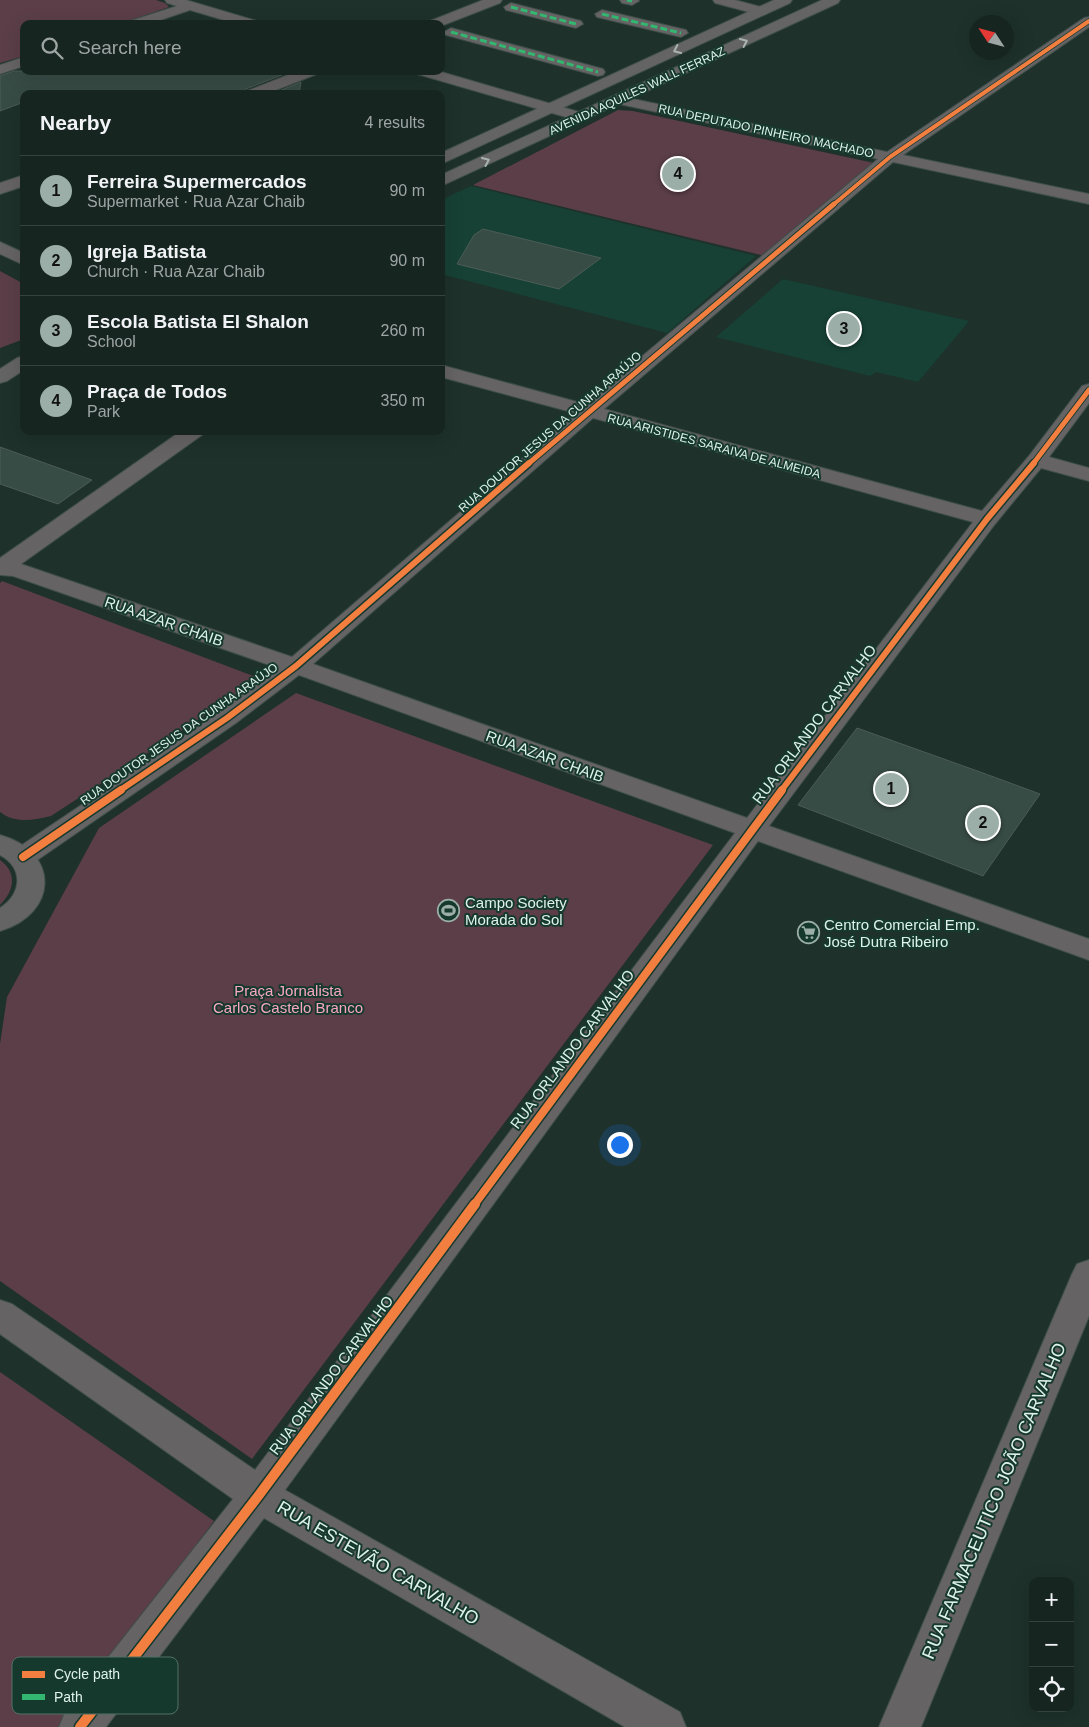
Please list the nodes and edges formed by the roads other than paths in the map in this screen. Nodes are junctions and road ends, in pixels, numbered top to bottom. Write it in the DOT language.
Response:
graph roads {
  1 [pos="172,0"];
  2 [pos="495,0"];
  3 [pos="720,0"];
  4 [pos="785,0"];
  5 [pos="833,0"];
  6 [pos="188,6"];
  7 [pos="511,7"];
  8 [pos="760,11"];
  9 [pos="602,14"];
  10 [pos="147,20"];
  11 [pos="238,20"];
  12 [pos="445,20"];
  13 [pos="1089,21"];
  14 [pos="576,24"];
  15 [pos="451,32"];
  16 [pos="681,33"];
  17 [pos="20,63"];
  18 [pos="0,70"];
  19 [pos="598,72"];
  20 [pos="445,74"];
  21 [pos="302,75"];
  22 [pos="262,90"];
  23 [pos="619,100"];
  24 [pos="552,109"];
  25 [pos="581,118"];
  26 [pos="445,157"];
  27 [pos="890,157"];
  28 [pos="445,179"];
  29 [pos="20,181"];
  30 [pos="0,188"];
  31 [pos="1089,199"];
  32 [pos="20,362"];
  33 [pos="20,364"];
  34 [pos="0,367"];
  35 [pos="445,372"];
  36 [pos="0,377"];
  37 [pos="1089,390"];
  38 [pos="588,412"];
  39 [pos="189,435"];
  40 [pos="1036,460"];
  41 [pos="1089,475"];
  42 [pos="987,519"];
  43 [pos="1,568"];
  44 [pos="296,666"];
  45 [pos="752,830"];
  46 [pos="12,851"];
  47 [pos="10,913"];
  48 [pos="0,930"];
  49 [pos="1089,950"];
  50 [pos="1089,1274"];
  51 [pos="4,1320"];
  52 [pos="259,1495"];
  53 [pos="134,1657"];
  54 [pos="90,1714"];
  55 [pos="80,1727"];
  56 [pos="665,1727"];
  57 [pos="900,1727"];
  1 -- 6 [label="street"];
  2 -- 12 [label="street"];
  3 -- 8 [label="street"];
  4 -- 8 [label="main road, AVENIDA AQUILES WALL FERRAZ"];
  23 -- 5 [label="main road, AVENIDA AQUILES WALL FERRAZ, one-way"];
  6 -- 10 [label="street"];
  6 -- 11 [label="street"];
  7 -- 14 [label="street"];
  8 -- 24 [label="main road, AVENIDA AQUILES WALL FERRAZ, one-way"];
  9 -- 16 [label="street"];
  13 -- 27 [label="street, RUA DOUTOR JESUS DA CUNHA ARAÚJO"];
  15 -- 19 [label="street"];
  17 -- 18 [label="street"];
  20 -- 24 [label="street"];
  21 -- 22 [label="street"];
  23 -- 25 [label="main road, AVENIDA AQUILES WALL FERRAZ"];
  23 -- 27 [label="street, RUA DEPUTADO PINHEIRO MACHADO"];
  24 -- 25 [label="street"];
  24 -- 26 [label="main road, AVENIDA AQUILES WALL FERRAZ"];
  28 -- 25 [label="main road, AVENIDA AQUILES WALL FERRAZ, one-way"];
  27 -- 31 [label="street, RUA DEPUTADO PINHEIRO MACHADO"];
  27 -- 38 [label="street, RUA DOUTOR JESUS DA CUNHA ARAÚJO"];
  29 -- 30 [label="street"];
  32 -- 34 [label="main road"];
  33 -- 36 [label="main road"];
  35 -- 38 [label="street, RUA ARISTIDES SARAIVA DE ALMEIDA"];
  37 -- 40 [label="street, RUA ORLANDO CARVALHO"];
  38 -- 42 [label="street, RUA ARISTIDES SARAIVA DE ALMEIDA"];
  38 -- 44 [label="street, RUA DOUTOR JESUS DA CUNHA ARAÚJO"];
  39 -- 43 [label="street"];
  40 -- 41 [label="street"];
  40 -- 42 [label="street, RUA ORLANDO CARVALHO"];
  42 -- 45 [label="street, RUA ORLANDO CARVALHO"];
  43 -- 44 [label="street, RUA AZAR CHAIB"];
  44 -- 45 [label="street, RUA AZAR CHAIB"];
  44 -- 46 [label="street, RUA DOUTOR JESUS DA CUNHA ARAÚJO"];
  45 -- 49 [label="street, RUA AZAR CHAIB"];
  45 -- 52 [label="street, RUA ORLANDO CARVALHO"];
  46 -- 47 [label="main road"];
  47 -- 48 [label="main road"];
  50 -- 57 [label="street, RUA FARMACEUTICO JOÃO CARVALHO"];
  51 -- 52 [label="street, RUA ESTEVÃO CARVALHO"];
  52 -- 53 [label="street, RUA ORLANDO CARVALHO"];
  52 -- 56 [label="street, RUA ESTEVÃO CARVALHO"];
  54 -- 55 [label="street, RUA ORLANDO CARVALHO"];
}
